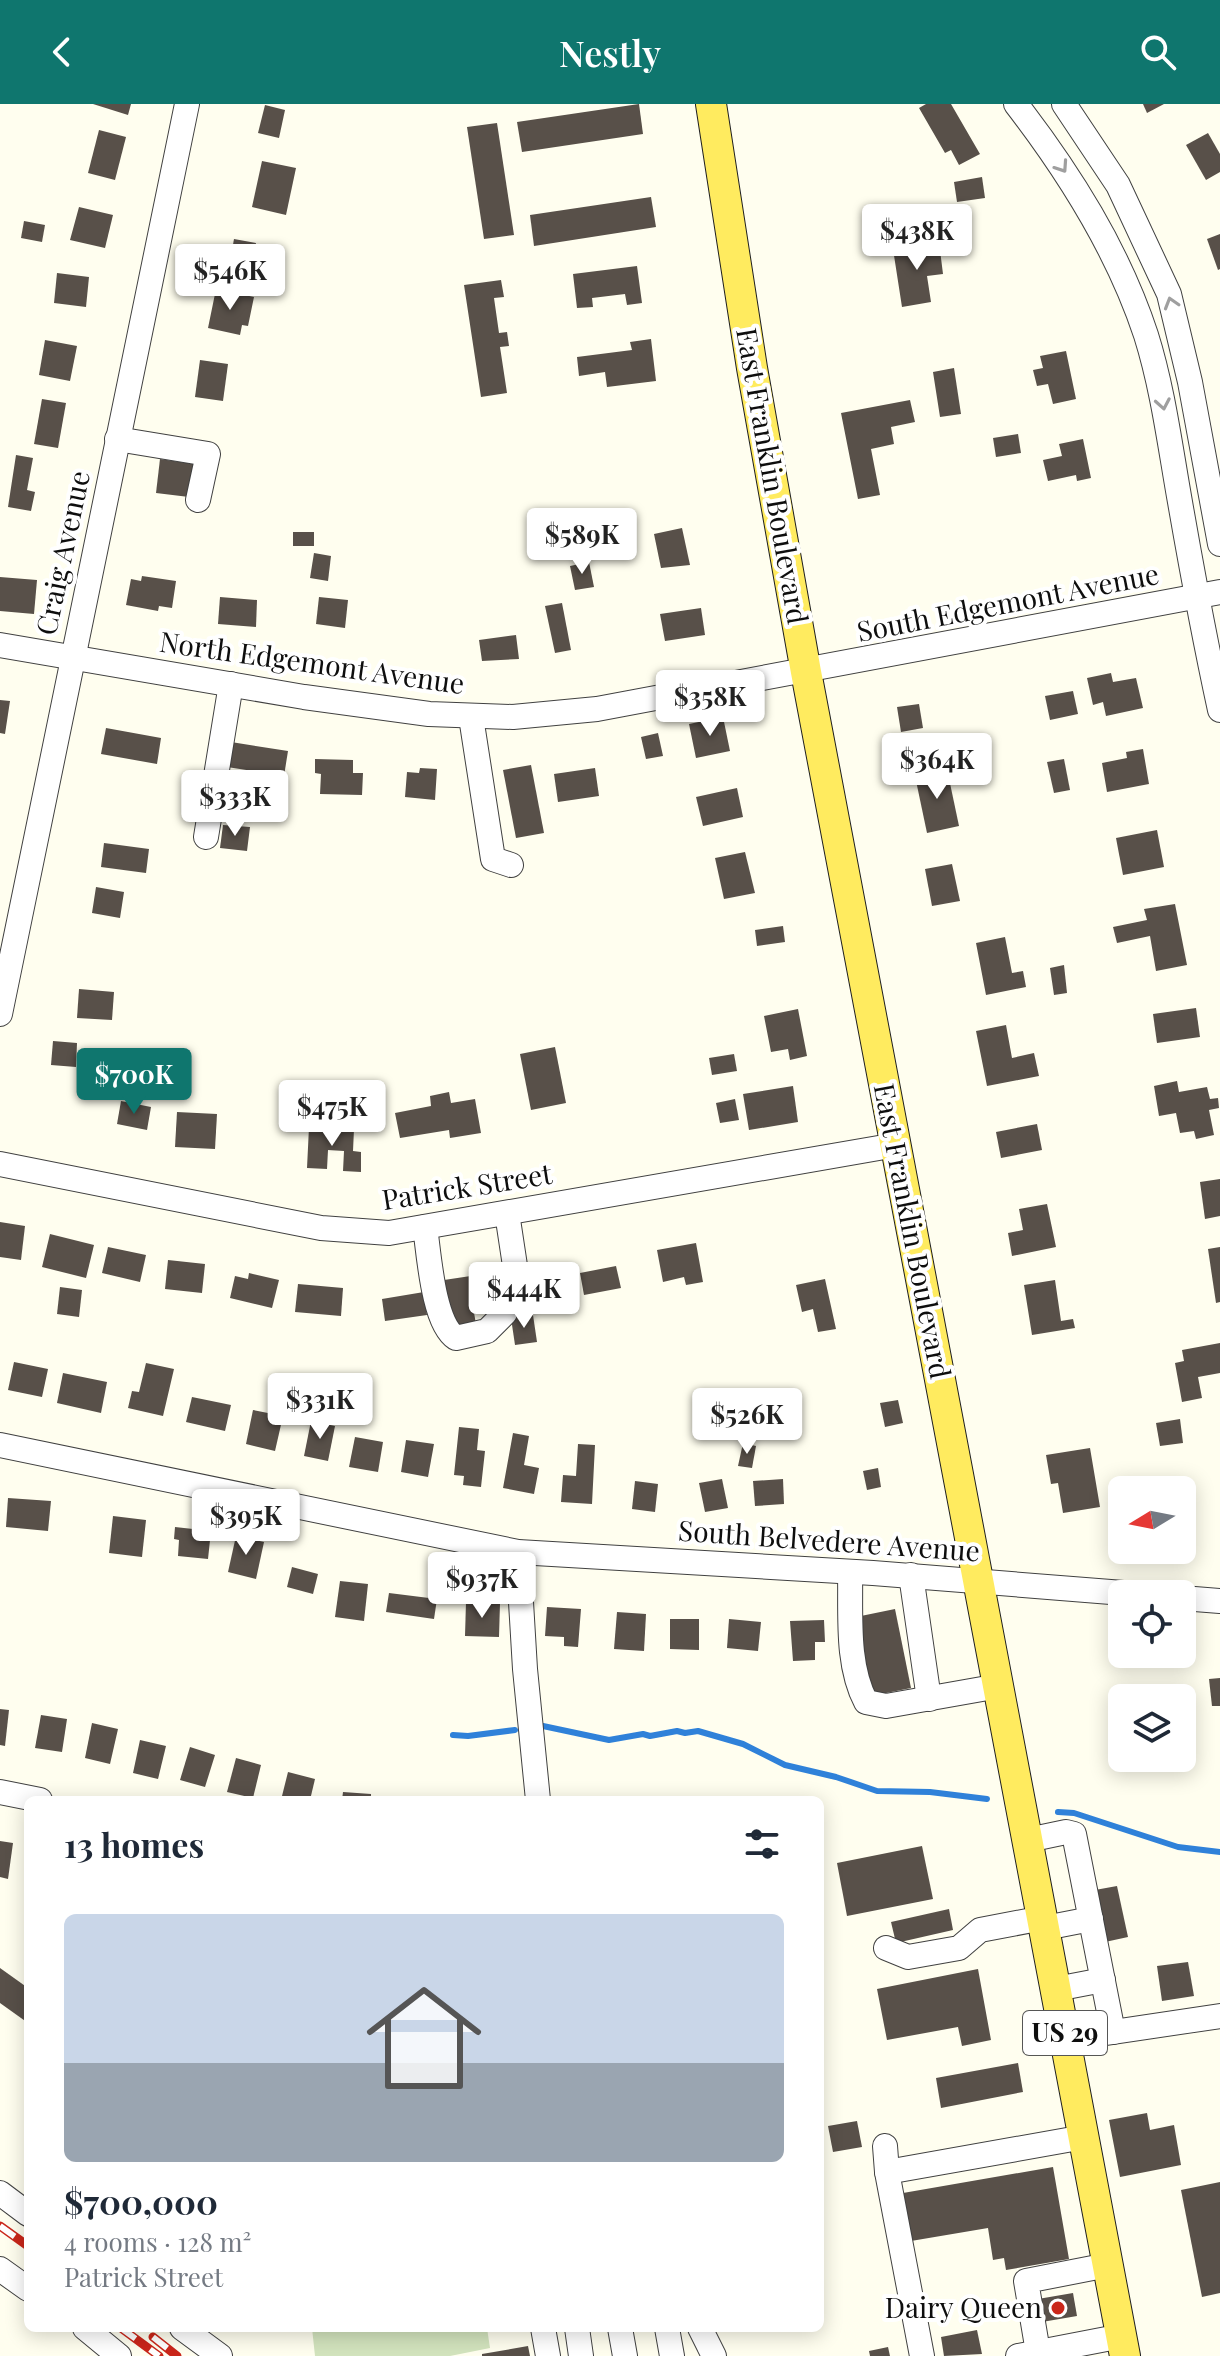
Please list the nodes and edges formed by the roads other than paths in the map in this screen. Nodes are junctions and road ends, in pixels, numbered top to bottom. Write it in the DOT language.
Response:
graph roads {
  1 [pos="187,104"];
  2 [pos="711,104"];
  3 [pos="1016,104"];
  4 [pos="1064,104"];
  5 [pos="117,439"];
  6 [pos="198,500"];
  7 [pos="1220,544"];
  8 [pos="1208,595"];
  9 [pos="0,645"];
  10 [pos="72,659"];
  11 [pos="806,672"];
  12 [pos="231,684"];
  13 [pos="1220,710"];
  14 [pos="471,717"];
  15 [pos="206,837"];
  16 [pos="511,865"];
  17 [pos="0,1014"];
  18 [pos="896,1145"];
  19 [pos="0,1164"];
  20 [pos="507,1213"];
  21 [pos="425,1227"];
  22 [pos="0,1445"];
  23 [pos="518,1552"];
  24 [pos="850,1572"];
  25 [pos="911,1575"];
  26 [pos="978,1580"];
  27 [pos="1108,1592"];
  28 [pos="1196,1599"];
  29 [pos="1220,1601"];
  30 [pos="999,1686"];
  31 [pos="929,1699"];
  32 [pos="0,1792"];
  33 [pos="538,1796"];
  34 [pos="24,1797"];
  35 [pos="1028,1840"];
  36 [pos="1091,1919"];
  37 [pos="1044,1923"];
  38 [pos="886,1948"];
  39 [pos="1103,1980"];
  40 [pos="1056,1989"];
  41 [pos="1220,2016"];
  42 [pos="1113,2032"];
  43 [pos="1066,2039"];
  44 [pos="1084,2137"];
  45 [pos="885,2146"];
  46 [pos="887,2172"];
  47 [pos="0,2193"];
  48 [pos="24,2211"];
  49 [pos="1108,2265"];
  50 [pos="0,2269"];
  51 [pos="24,2286"];
  52 [pos="86,2332"];
  53 [pos="89,2332"];
  54 [pos="187,2332"];
  55 [pos="544,2332"];
  56 [pos="578,2332"];
  57 [pos="621,2332"];
  58 [pos="668,2332"];
  59 [pos="702,2332"];
  60 [pos="1123,2346"];
  61 [pos="1044,2353"];
  62 [pos="96,2356"];
  63 [pos="119,2356"];
  64 [pos="220,2356"];
  65 [pos="548,2356"];
  66 [pos="581,2356"];
  67 [pos="625,2356"];
  68 [pos="672,2356"];
  69 [pos="714,2356"];
  70 [pos="922,2356"];
  1 -- 5 [label="street, Craig Avenue"];
  2 -- 11 [label="main road, East Franklin Boulevard / US 29"];
  3 -- 8 [label="street, one-way"];
  7 -- 4 [label="street, one-way"];
  5 -- 6 [label="street"];
  5 -- 10 [label="street, Craig Avenue"];
  8 -- 11 [label="street, South Edgemont Avenue"];
  8 -- 13 [label="street"];
  9 -- 10 [label="street, North Edgemont Avenue"];
  10 -- 12 [label="street, North Edgemont Avenue"];
  10 -- 17 [label="street, Craig Avenue"];
  11 -- 14 [label="street, North Edgemont Avenue"];
  11 -- 18 [label="main road, East Franklin Boulevard / US 29"];
  12 -- 14 [label="street, North Edgemont Avenue"];
  12 -- 15 [label="street"];
  14 -- 16 [label="street"];
  18 -- 20 [label="street, Patrick Street"];
  18 -- 26 [label="main road, East Franklin Boulevard / US 29"];
  19 -- 21 [label="street, Patrick Street"];
  20 -- 21 [label="street, Patrick Street"];
  20 -- 21 [label="street"];
  22 -- 23 [label="street, South Belvedere Avenue"];
  23 -- 24 [label="street, South Belvedere Avenue"];
  23 -- 33 [label="street"];
  24 -- 25 [label="street, South Belvedere Avenue"];
  24 -- 31 [label="street"];
  25 -- 26 [label="street, South Belvedere Avenue"];
  25 -- 31 [label="street"];
  26 -- 27 [label="street, South Belvedere Avenue"];
  26 -- 30 [label="main road, East Franklin Boulevard / US 29"];
  28 -- 29 [label="street"];
  30 -- 31 [label="street"];
  30 -- 35 [label="main road, East Franklin Boulevard / US 29"];
  32 -- 34 [label="street"];
  35 -- 36 [label="street"];
  35 -- 37 [label="main road, East Franklin Boulevard / US 29"];
  36 -- 37 [label="street"];
  36 -- 39 [label="street"];
  37 -- 38 [label="street"];
  37 -- 40 [label="main road, East Franklin Boulevard / US 29"];
  39 -- 40 [label="street"];
  39 -- 42 [label="street"];
  40 -- 43 [label="main road, East Franklin Boulevard / US 29"];
  41 -- 42 [label="street"];
  42 -- 43 [label="street"];
  43 -- 44 [label="main road, East Franklin Boulevard / US 29"];
  44 -- 46 [label="street"];
  44 -- 49 [label="main road, East Franklin Boulevard / US 29"];
  45 -- 46 [label="street"];
  46 -- 70 [label="street"];
  47 -- 48 [label="street"];
  49 -- 60 [label="main road, East Franklin Boulevard / US 29"];
  49 -- 61 [label="street"];
  50 -- 51 [label="street"];
  52 -- 62 [label="street"];
  53 -- 63 [label="street"];
  54 -- 64 [label="street"];
  55 -- 65 [label="street"];
  56 -- 66 [label="street"];
  57 -- 67 [label="street"];
  58 -- 68 [label="street"];
  59 -- 69 [label="street"];
  60 -- 61 [label="street"];
}
